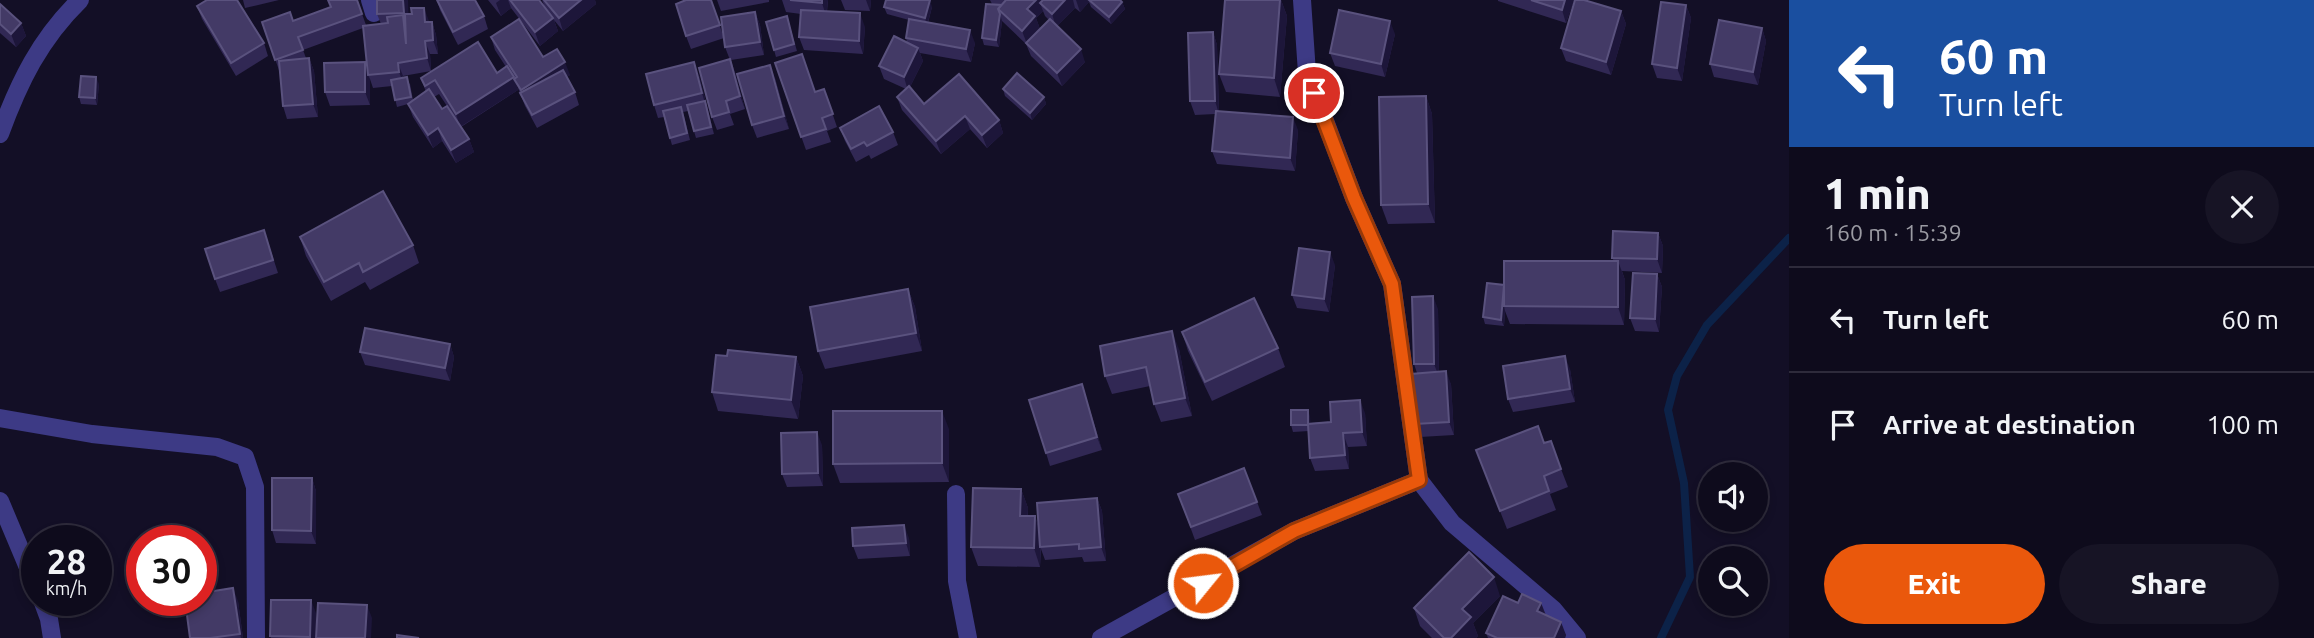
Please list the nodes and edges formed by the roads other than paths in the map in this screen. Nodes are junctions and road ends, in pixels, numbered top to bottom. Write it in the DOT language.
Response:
graph roads {
  1 [pos="80,0"];
  2 [pos="1302,0"];
  3 [pos="0,134"];
  4 [pos="0,418"];
  5 [pos="1419,480"];
  6 [pos="956,494"];
  7 [pos="0,501"];
  8 [pos="21,551"];
  9 [pos="48,616"];
  10 [pos="52,638"];
  11 [pos="256,638"];
  12 [pos="968,638"];
  13 [pos="1101,638"];
  14 [pos="1577,638"];
  1 -- 3 [label="street"];
  2 -- 5 [label="street"];
  4 -- 11 [label="street"];
  5 -- 13 [label="street"];
  5 -- 14 [label="street"];
  6 -- 12 [label="street"];
  7 -- 8 [label="street"];
  9 -- 10 [label="street"];
}
